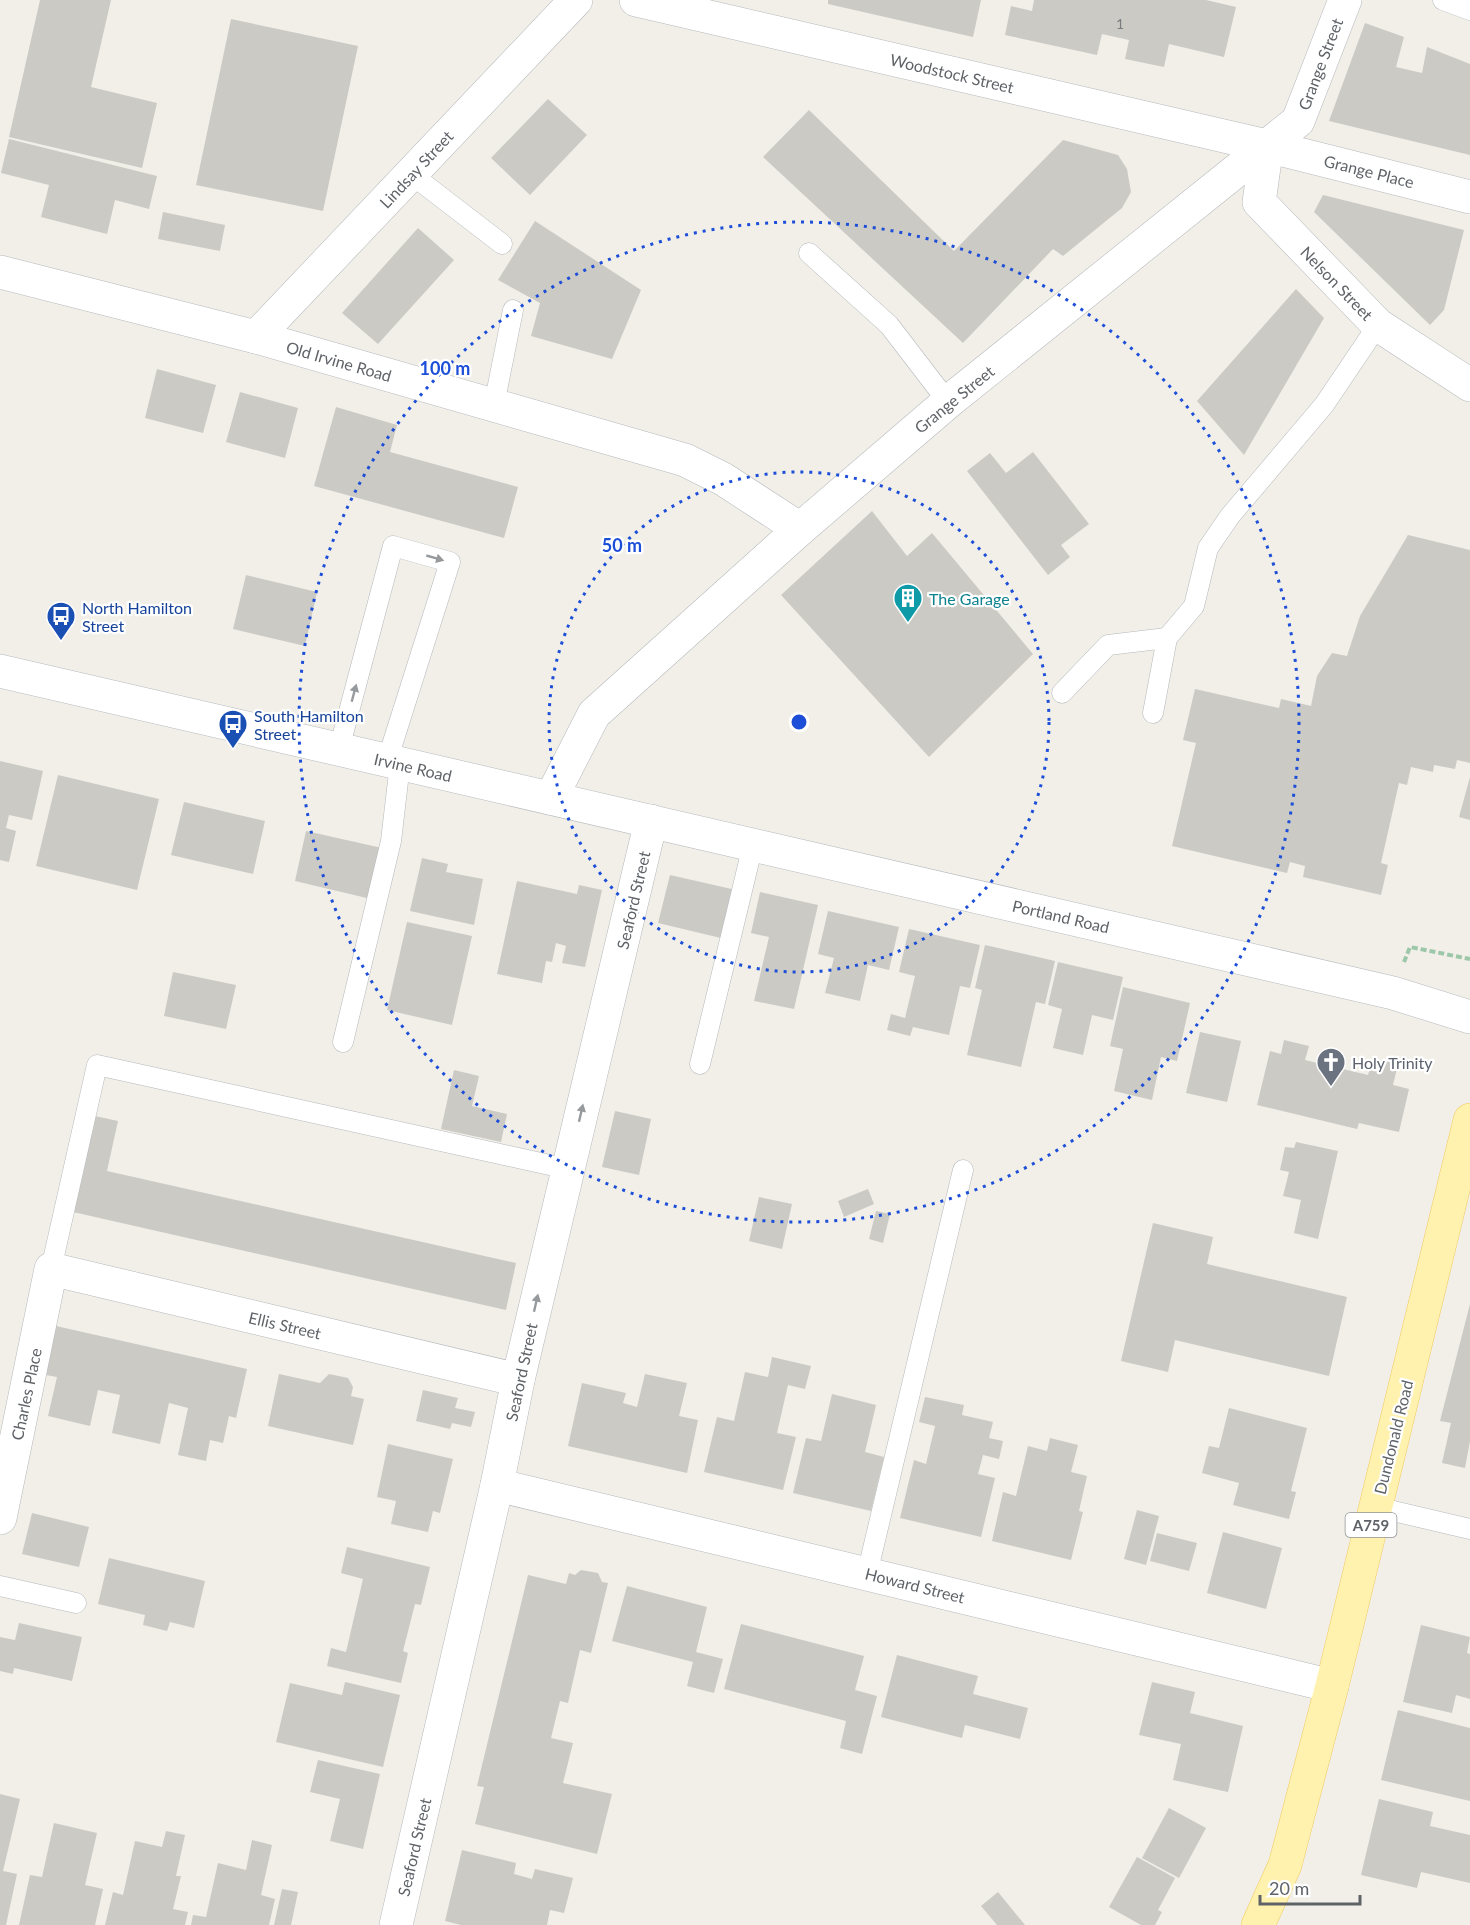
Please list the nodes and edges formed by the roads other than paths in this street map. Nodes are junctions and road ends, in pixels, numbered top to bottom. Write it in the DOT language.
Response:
graph roads {
  1 [pos="576,0"];
  2 [pos="636,0"];
  3 [pos="1345,0"];
  4 [pos="1443,0"];
  5 [pos="1470,10"];
  6 [pos="1267,146"];
  7 [pos="411,174"];
  8 [pos="1470,197"];
  9 [pos="502,244"];
  10 [pos="809,253"];
  11 [pos="0,272"];
  12 [pos="513,310"];
  13 [pos="1378,325"];
  14 [pos="256,337"];
  15 [pos="1470,384"];
  16 [pos="948,402"];
  17 [pos="494,405"];
  18 [pos="800,529"];
  19 [pos="1167,638"];
  20 [pos="0,671"];
  21 [pos="1062,693"];
  22 [pos="1153,713"];
  23 [pos="339,749"];
  24 [pos="394,762"];
  25 [pos="551,798"];
  26 [pos="651,821"];
  27 [pos="753,845"];
  28 [pos="1470,1017"];
  29 [pos="343,1042"];
  30 [pos="700,1064"];
  31 [pos="1470,1120"];
  32 [pos="568,1169"];
  33 [pos="963,1170"];
  34 [pos="51,1269"];
  35 [pos="518,1380"];
  36 [pos="497,1485"];
  37 [pos="1376,1507"];
  38 [pos="0,1518"];
  39 [pos="1470,1529"];
  40 [pos="867,1574"];
  41 [pos="0,1586"];
  42 [pos="76,1603"];
  43 [pos="1332,1686"];
  44 [pos="396,1925"];
  45 [pos="1258,1925"];
  1 -- 7 [label="street, Lindsay Street"];
  2 -- 6 [label="street, Woodstock Street"];
  3 -- 6 [label="street, Grange Street"];
  4 -- 5 [label="lane"];
  6 -- 8 [label="street, Grange Place"];
  6 -- 13 [label="street, Nelson Street"];
  6 -- 16 [label="street, Grange Street"];
  7 -- 9 [label="lane"];
  7 -- 14 [label="street, Lindsay Street"];
  10 -- 16 [label="lane"];
  11 -- 14 [label="street, Old Irvine Road"];
  12 -- 17 [label="lane"];
  13 -- 15 [label="street, Nelson Street"];
  13 -- 19 [label="lane"];
  14 -- 17 [label="street, Old Irvine Road"];
  16 -- 18 [label="street, Grange Street"];
  17 -- 18 [label="street, Old Irvine Road"];
  18 -- 25 [label="street, Grange Street"];
  19 -- 21 [label="lane"];
  19 -- 22 [label="lane"];
  20 -- 23 [label="street, Irvine Road"];
  23 -- 24 [label="street, Irvine Road"];
  23 -- 24 [label="lane, one-way"];
  24 -- 25 [label="street, Irvine Road"];
  24 -- 29 [label="lane"];
  25 -- 26 [label="street, Irvine Road"];
  26 -- 27 [label="street, Portland Road"];
  32 -- 26 [label="street, Seaford Street, one-way"];
  27 -- 28 [label="street, Portland Road"];
  27 -- 30 [label="lane"];
  31 -- 37 [label="main road, Dundonald Road / A759"];
  32 -- 34 [label="lane"];
  35 -- 32 [label="street, Seaford Street, one-way"];
  33 -- 40 [label="lane"];
  34 -- 35 [label="street, Ellis Street"];
  34 -- 38 [label="street, Charles Place"];
  35 -- 36 [label="street, Seaford Street"];
  36 -- 40 [label="street, Howard Street"];
  36 -- 44 [label="street, Seaford Street"];
  37 -- 39 [label="lane"];
  37 -- 43 [label="main road, Dundonald Road / A759"];
  40 -- 43 [label="street, Howard Street"];
  41 -- 42 [label="lane"];
  43 -- 45 [label="main road, Dundonald Road / A759"];
}
